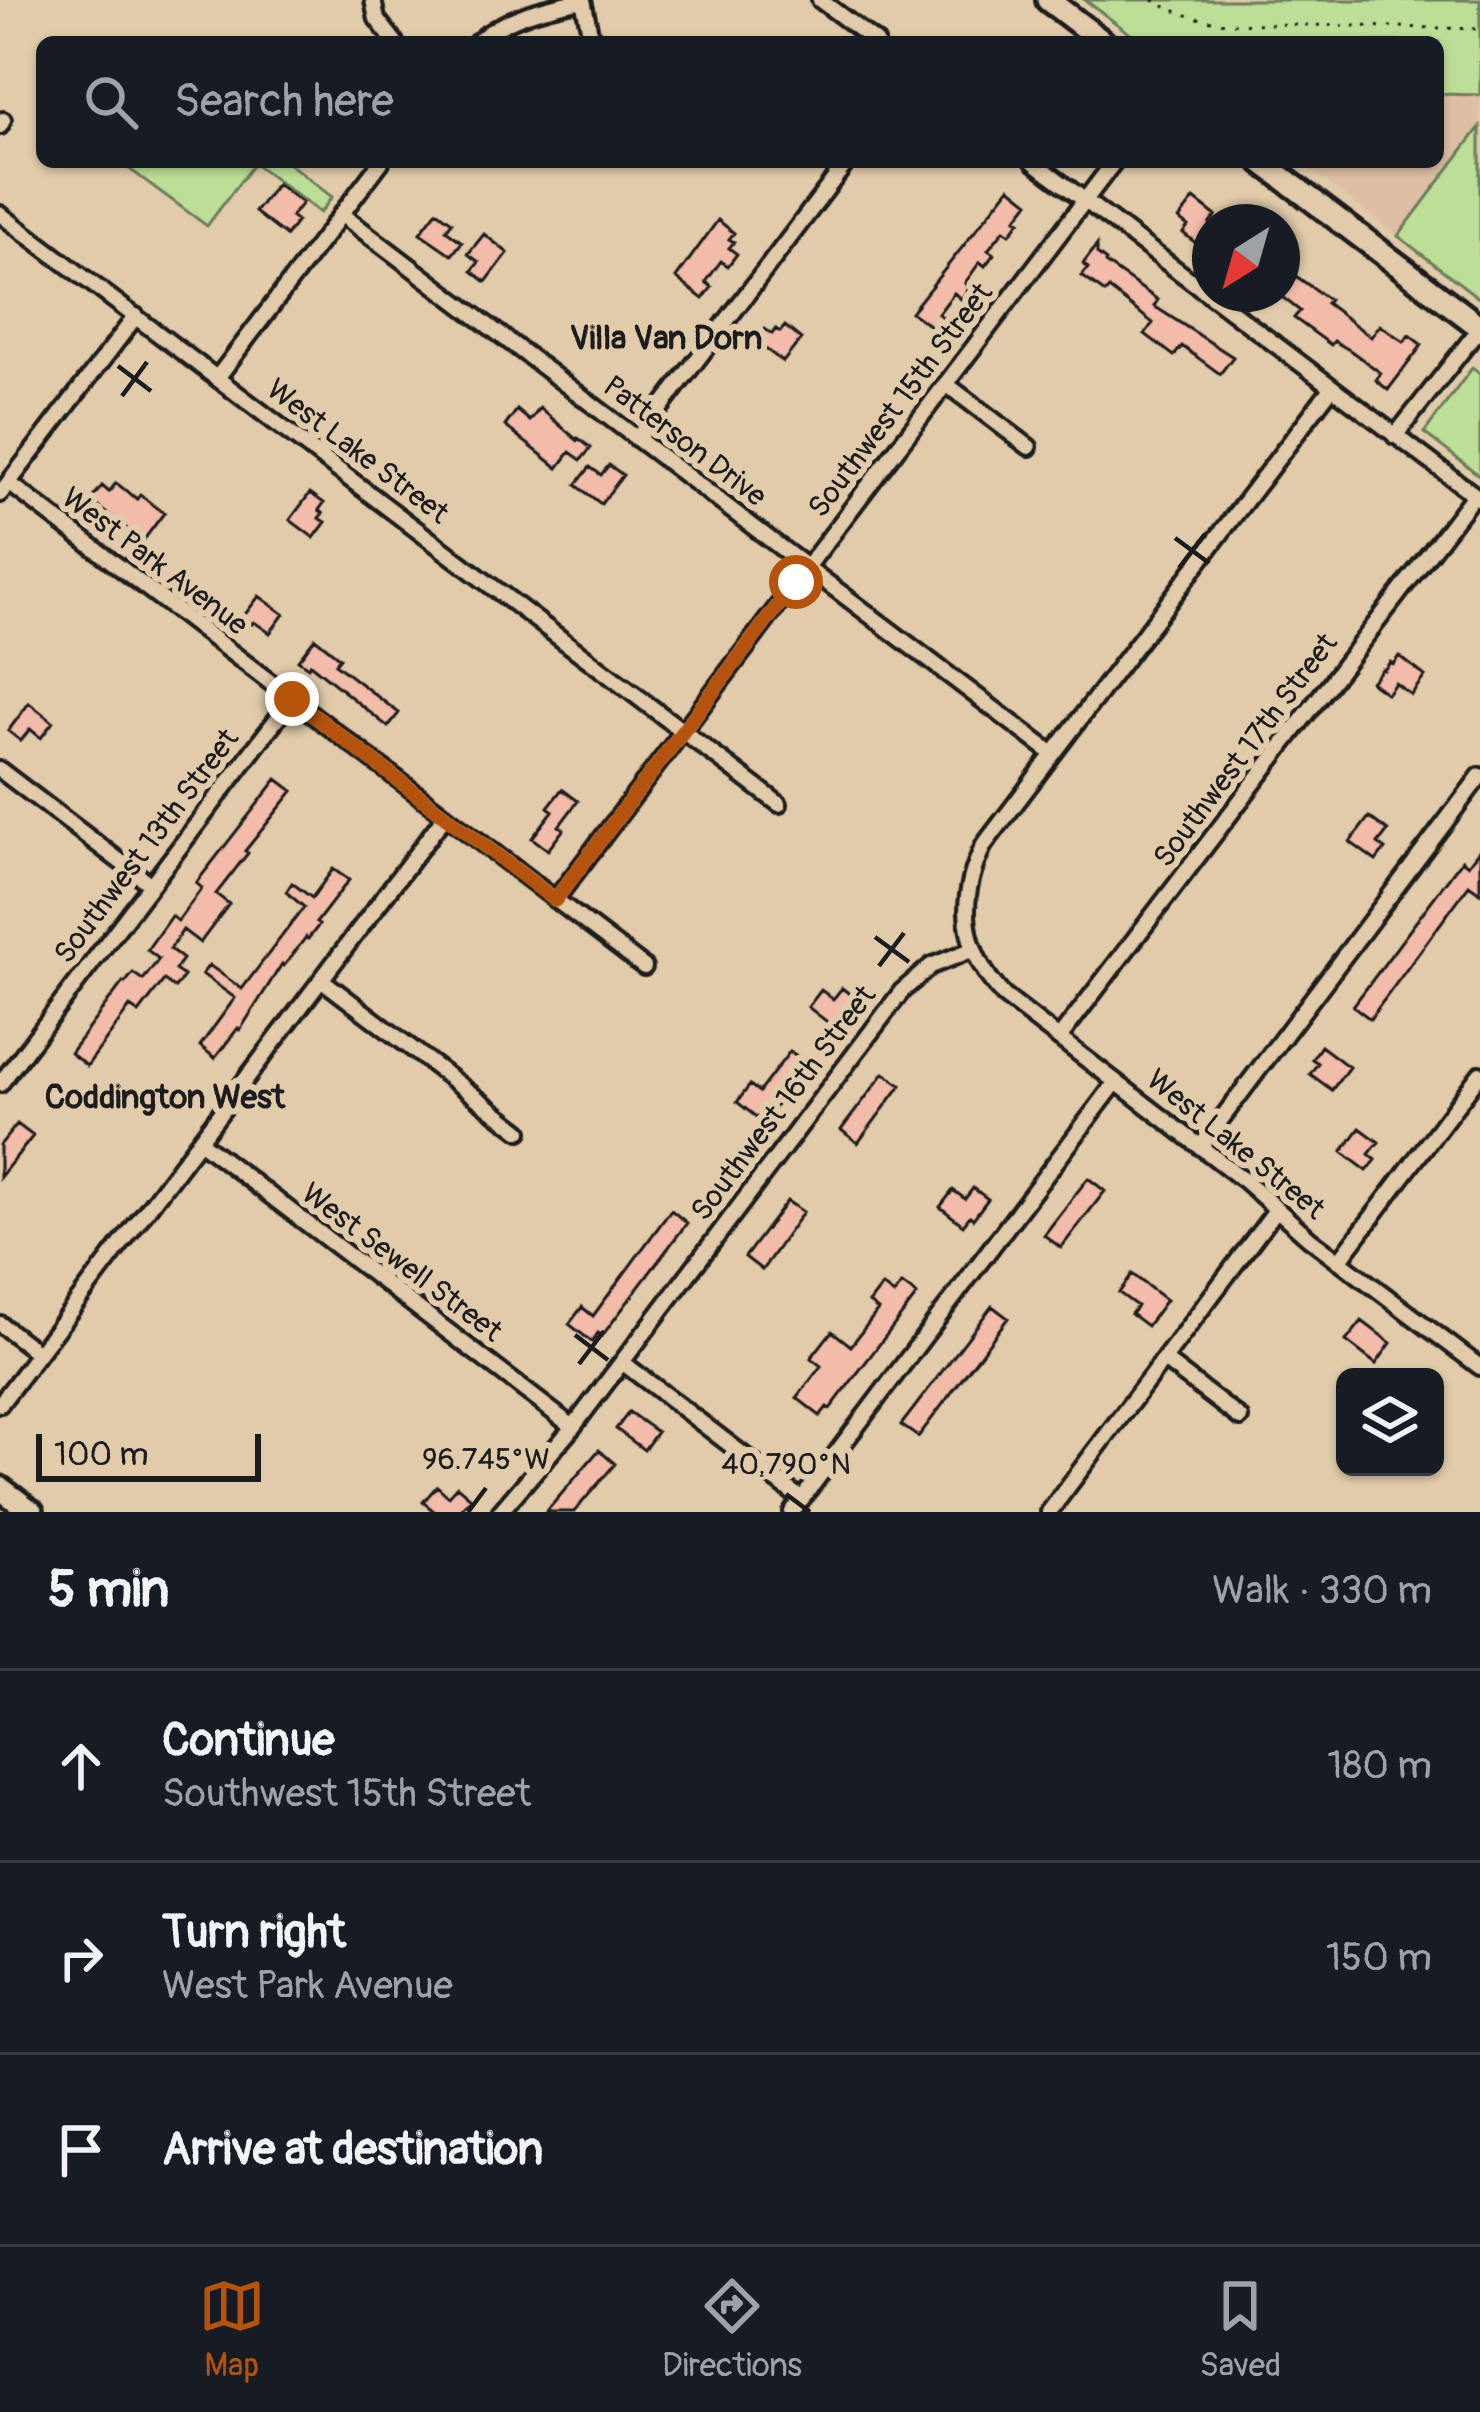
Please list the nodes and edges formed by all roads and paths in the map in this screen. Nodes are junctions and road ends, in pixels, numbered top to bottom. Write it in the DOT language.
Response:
graph roads {
  1 [pos="373,0"];
  2 [pos="582,0"];
  3 [pos="820,0"];
  4 [pos="1048,0"];
  5 [pos="1153,0"];
  6 [pos="1480,29"];
  7 [pos="390,36"];
  8 [pos="486,36"];
  9 [pos="591,36"];
  10 [pos="868,36"];
  11 [pos="1095,36"];
  12 [pos="376,168"];
  13 [pos="842,168"];
  14 [pos="1042,168"];
  15 [pos="1109,168"];
  16 [pos="1270,168"];
  17 [pos="1085,200"];
  18 [pos="0,214"];
  19 [pos="341,214"];
  20 [pos="136,316"];
  21 [pos="1480,328"];
  22 [pos="217,378"];
  23 [pos="946,384"];
  24 [pos="1332,387"];
  25 [pos="1395,436"];
  26 [pos="637,439"];
  27 [pos="1029,447"];
  28 [pos="4,489"];
  29 [pos="1477,497"];
  30 [pos="807,568"];
  31 [pos="292,699"];
  32 [pos="683,731"];
  33 [pos="1053,754"];
  34 [pos="0,770"];
  35 [pos="1480,776"];
  36 [pos="778,804"];
  37 [pos="446,816"];
  38 [pos="151,884"];
  39 [pos="555,900"];
  40 [pos="974,950"];
  41 [pos="644,967"];
  42 [pos="322,980"];
  43 [pos="1059,1038"];
  44 [pos="6,1062"];
  45 [pos="1480,1074"];
  46 [pos="1116,1082"];
  47 [pos="0,1084"];
  48 [pos="520,1131"];
  49 [pos="199,1141"];
  50 [pos="1201,1146"];
  51 [pos="1276,1210"];
  52 [pos="1339,1261"];
  53 [pos="0,1324"];
  54 [pos="38,1353"];
  55 [pos="1164,1360"];
  56 [pos="622,1362"];
  57 [pos="1480,1367"];
  58 [pos="0,1404"];
  59 [pos="1240,1418"];
  60 [pos="573,1426"];
  61 [pos="0,1488"];
  62 [pos="796,1505"];
  63 [pos="32,1512"];
  64 [pos="500,1512"];
  65 [pos="1049,1512"];
  1 -- 7 [label="street"];
  2 -- 8 [label="street"];
  2 -- 9 [label="street"];
  3 -- 10 [label="street"];
  4 -- 11 [label="main road"];
  5 -- 6 [label="path"];
  12 -- 19 [label="street"];
  13 -- 26 [label="street"];
  14 -- 17 [label="street"];
  15 -- 17 [label="street, Southwest 15th Street"];
  16 -- 21 [label="main road"];
  17 -- 23 [label="street, Southwest 15th Street"];
  17 -- 24 [label="street"];
  18 -- 20 [label="street, West Lake Street"];
  19 -- 22 [label="street"];
  19 -- 26 [label="street, Patterson Drive"];
  20 -- 22 [label="street, West Lake Street"];
  20 -- 28 [label="street"];
  21 -- 25 [label="street"];
  22 -- 32 [label="street, West Lake Street"];
  23 -- 27 [label="street"];
  23 -- 30 [label="street, Southwest 15th Street"];
  24 -- 25 [label="street"];
  24 -- 33 [label="street"];
  25 -- 29 [label="street"];
  26 -- 30 [label="street, Patterson Drive"];
  28 -- 31 [label="street, West Park Avenue"];
  29 -- 43 [label="street, Southwest 17th Street"];
  30 -- 32 [label="street, Southwest 15th Street"];
  30 -- 33 [label="street, Patterson Drive"];
  31 -- 37 [label="street, West Park Avenue"];
  31 -- 38 [label="street, Southwest 13th Street"];
  32 -- 36 [label="street, West Lake Street"];
  32 -- 39 [label="street, Southwest 15th Street"];
  33 -- 40 [label="street"];
  34 -- 38 [label="street"];
  35 -- 50 [label="street"];
  37 -- 39 [label="street, West Park Avenue"];
  37 -- 42 [label="street"];
  38 -- 44 [label="street, Southwest 13th Street"];
  39 -- 41 [label="street, West Park Avenue"];
  40 -- 43 [label="street, West Lake Street"];
  40 -- 56 [label="street, Southwest 16th Street"];
  42 -- 48 [label="street"];
  42 -- 49 [label="street"];
  43 -- 46 [label="street, West Lake Street"];
  44 -- 47 [label="street, Southwest 13th Street"];
  45 -- 52 [label="street"];
  46 -- 50 [label="street, West Lake Street"];
  46 -- 62 [label="street"];
  49 -- 54 [label="street"];
  49 -- 60 [label="street, West Sewell Street"];
  50 -- 51 [label="street, West Lake Street"];
  51 -- 52 [label="street, West Lake Street"];
  51 -- 55 [label="street"];
  52 -- 57 [label="street, West Lake Street"];
  53 -- 54 [label="street"];
  54 -- 58 [label="street"];
  55 -- 59 [label="street"];
  55 -- 65 [label="street"];
  56 -- 60 [label="street, Southwest 16th Street"];
  56 -- 62 [label="street"];
  60 -- 64 [label="street, Southwest 16th Street"];
  61 -- 63 [label="main road"];
}
